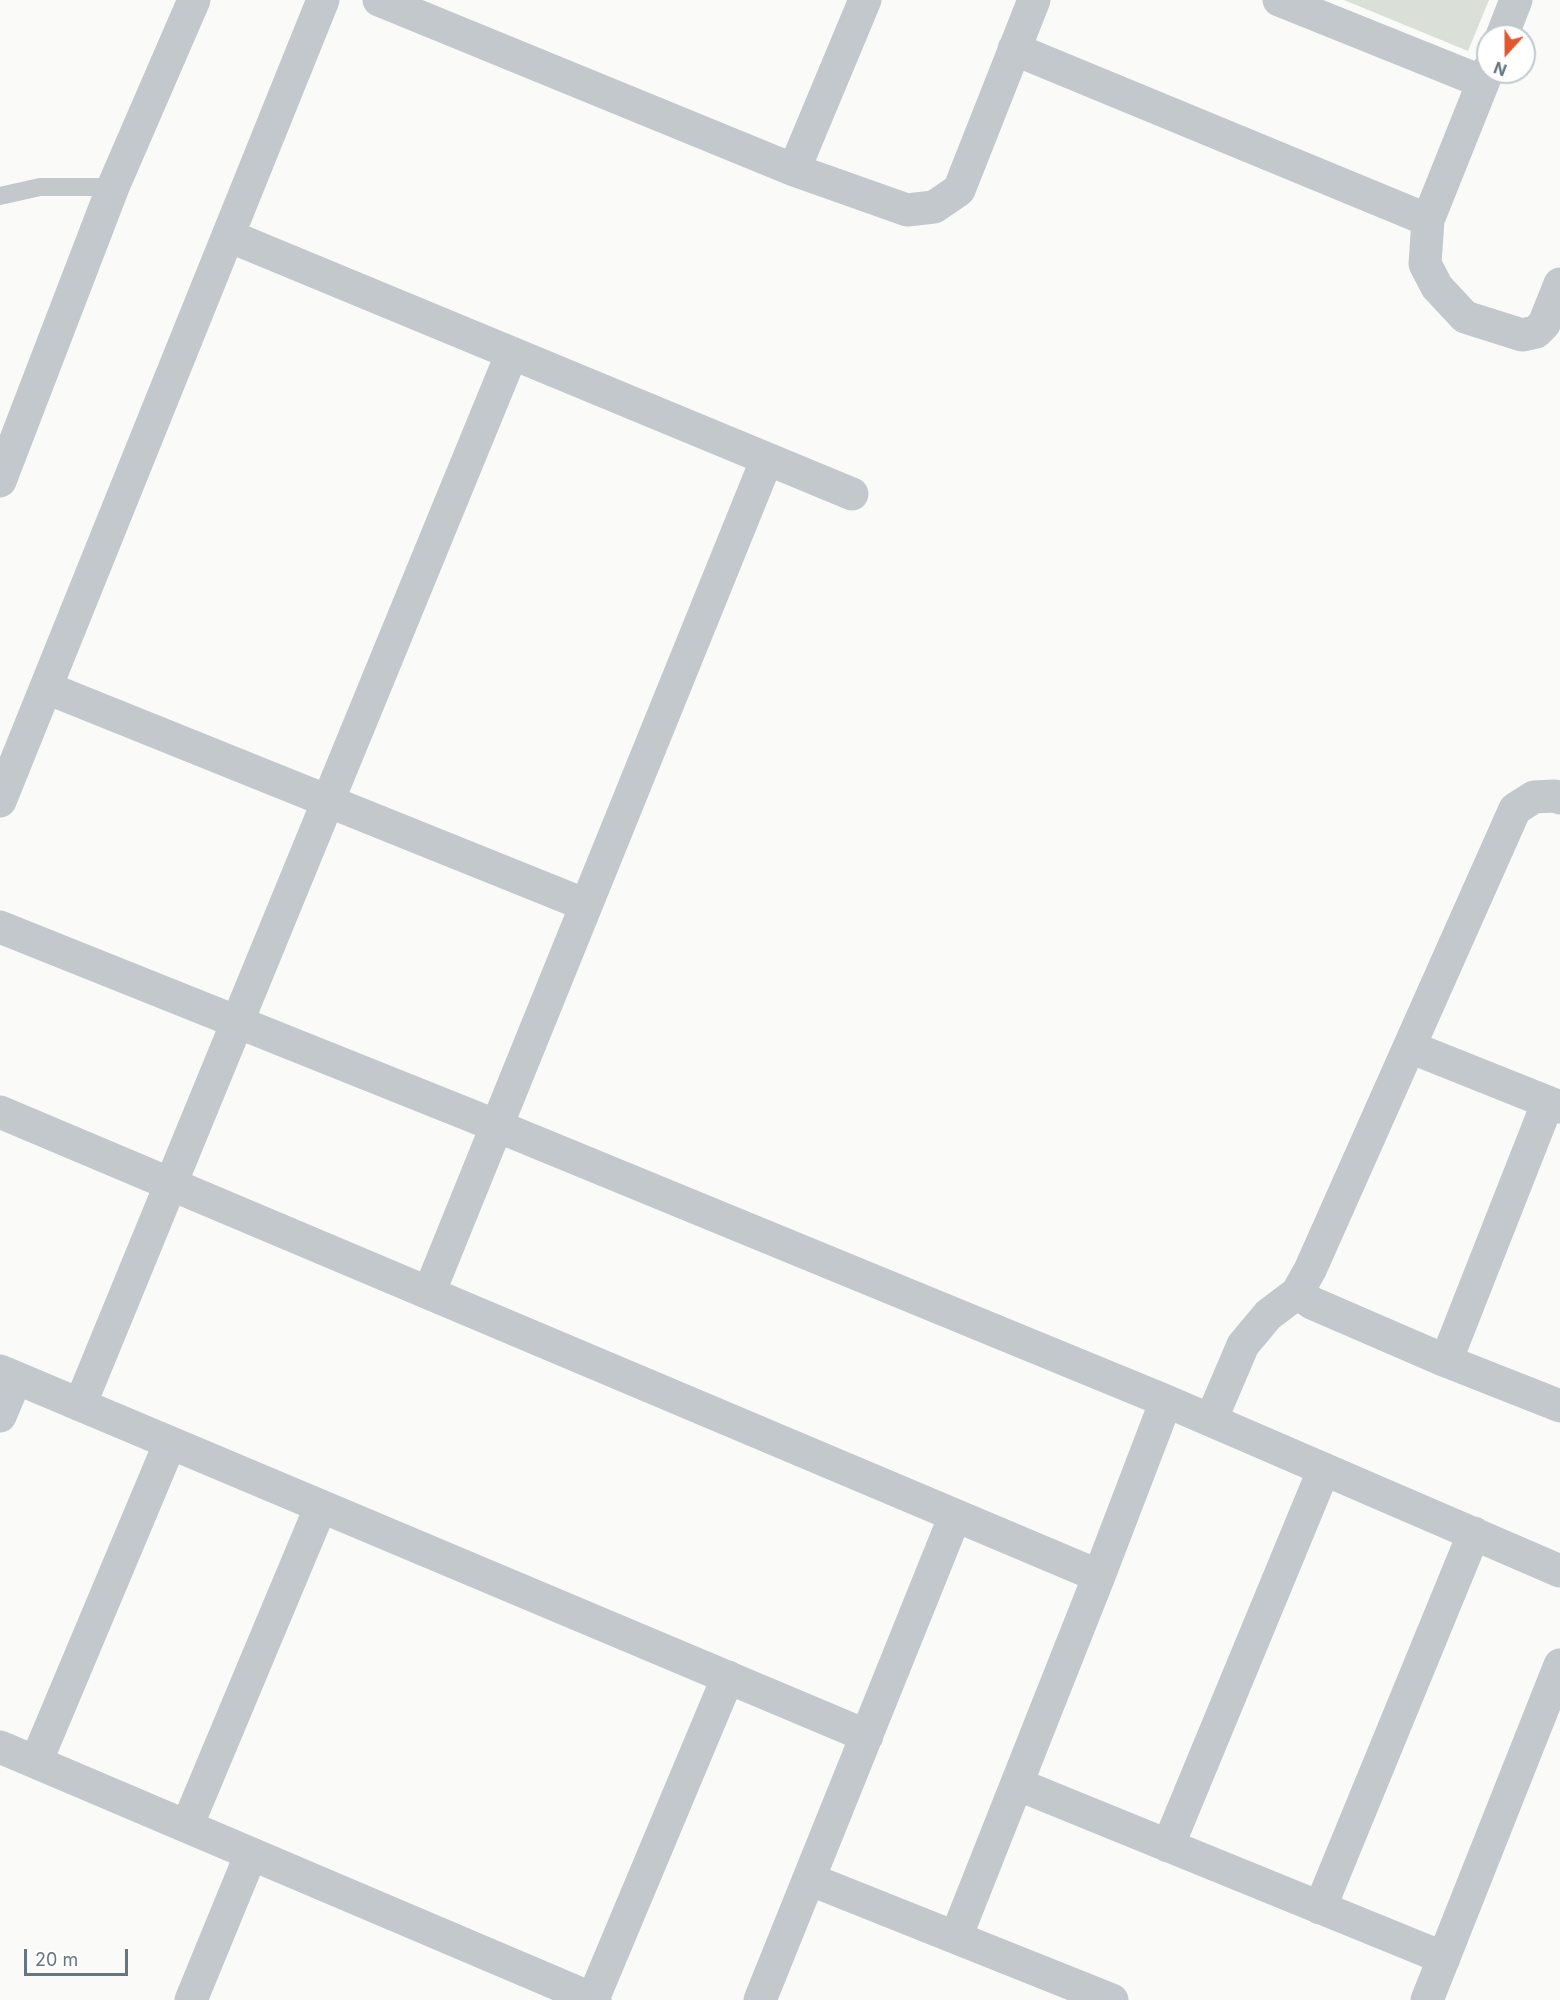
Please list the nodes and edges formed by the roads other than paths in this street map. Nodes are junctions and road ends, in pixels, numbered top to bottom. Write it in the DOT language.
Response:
graph roads {
  1 [pos="194,0"];
  2 [pos="323,0"];
  3 [pos="379,0"];
  4 [pos="865,0"];
  5 [pos="1034,0"];
  6 [pos="1279,0"];
  7 [pos="1516,0"];
  8 [pos="1507,24"];
  9 [pos="1014,49"];
  10 [pos="1476,72"];
  11 [pos="1483,84"];
  12 [pos="794,170"];
  13 [pos="113,187"];
  14 [pos="0,196"];
  15 [pos="1428,220"];
  16 [pos="229,236"];
  17 [pos="1560,284"];
  18 [pos="513,353"];
  19 [pos="767,459"];
  20 [pos="0,481"];
  21 [pos="852,494"];
  22 [pos="47,688"];
  23 [pos="1560,798"];
  24 [pos="0,801"];
  25 [pos="328,801"];
  26 [pos="586,905"];
  27 [pos="0,927"];
  28 [pos="237,1022"];
  29 [pos="1410,1047"];
  30 [pos="1554,1105"];
  31 [pos="0,1112"];
  32 [pos="497,1126"];
  33 [pos="170,1184"];
  34 [pos="429,1293"];
  35 [pos="1297,1293"];
  36 [pos="1446,1361"];
  37 [pos="8,1374"];
  38 [pos="1166,1401"];
  39 [pos="80,1405"];
  40 [pos="1560,1406"];
  41 [pos="0,1416"];
  42 [pos="1211,1420"];
  43 [pos="170,1443"];
  44 [pos="1324,1468"];
  45 [pos="321,1506"];
  46 [pos="955,1516"];
  47 [pos="1474,1533"];
  48 [pos="1560,1571"];
  49 [pos="1099,1576"];
  50 [pos="1560,1665"];
  51 [pos="728,1677"];
  52 [pos="867,1736"];
  53 [pos="0,1747"];
  54 [pos="36,1762"];
  55 [pos="1017,1784"];
  56 [pos="186,1827"];
  57 [pos="1168,1846"];
  58 [pos="251,1854"];
  59 [pos="809,1879"];
  60 [pos="1320,1908"];
  61 [pos="956,1937"];
  62 [pos="1444,1958"];
  63 [pos="191,2000"];
  64 [pos="594,2000"];
  65 [pos="760,2000"];
  66 [pos="1112,2000"];
  67 [pos="1427,2000"];
  1 -- 13 [label="street"];
  2 -- 16 [label="street"];
  3 -- 12 [label="street"];
  4 -- 12 [label="street"];
  5 -- 9 [label="street"];
  6 -- 10 [label="street"];
  7 -- 8 [label="street"];
  9 -- 12 [label="street"];
  9 -- 15 [label="street"];
  11 -- 15 [label="street"];
  13 -- 14 [label="lane"];
  13 -- 20 [label="street"];
  15 -- 17 [label="street"];
  16 -- 18 [label="street"];
  16 -- 22 [label="street"];
  18 -- 19 [label="street"];
  18 -- 25 [label="street"];
  19 -- 21 [label="street"];
  19 -- 26 [label="street"];
  22 -- 24 [label="street"];
  22 -- 25 [label="street"];
  23 -- 29 [label="street"];
  25 -- 26 [label="street"];
  25 -- 28 [label="street"];
  26 -- 32 [label="street"];
  27 -- 28 [label="street"];
  28 -- 32 [label="street"];
  28 -- 33 [label="street"];
  29 -- 30 [label="street"];
  29 -- 35 [label="street"];
  30 -- 36 [label="street"];
  31 -- 33 [label="street"];
  32 -- 34 [label="street"];
  32 -- 38 [label="street"];
  33 -- 34 [label="street"];
  33 -- 39 [label="street"];
  34 -- 46 [label="street"];
  35 -- 36 [label="street"];
  35 -- 42 [label="street"];
  36 -- 40 [label="street"];
  37 -- 39 [label="street"];
  37 -- 41 [label="street"];
  38 -- 42 [label="street"];
  38 -- 49 [label="street"];
  39 -- 43 [label="street"];
  42 -- 44 [label="street"];
  43 -- 45 [label="street"];
  43 -- 54 [label="street"];
  44 -- 47 [label="street"];
  44 -- 57 [label="street"];
  45 -- 51 [label="street"];
  45 -- 56 [label="street"];
  46 -- 49 [label="street"];
  46 -- 52 [label="street"];
  47 -- 48 [label="street"];
  47 -- 60 [label="street"];
  49 -- 55 [label="street"];
  50 -- 62 [label="street"];
  51 -- 52 [label="street"];
  51 -- 64 [label="street"];
  52 -- 59 [label="street"];
  53 -- 54 [label="street"];
  54 -- 56 [label="street"];
  55 -- 57 [label="street"];
  55 -- 61 [label="street"];
  56 -- 58 [label="street"];
  57 -- 60 [label="street"];
  58 -- 63 [label="street"];
  58 -- 64 [label="street"];
  59 -- 61 [label="street"];
  59 -- 65 [label="street"];
  60 -- 62 [label="street"];
  61 -- 66 [label="street"];
  62 -- 67 [label="street"];
}
